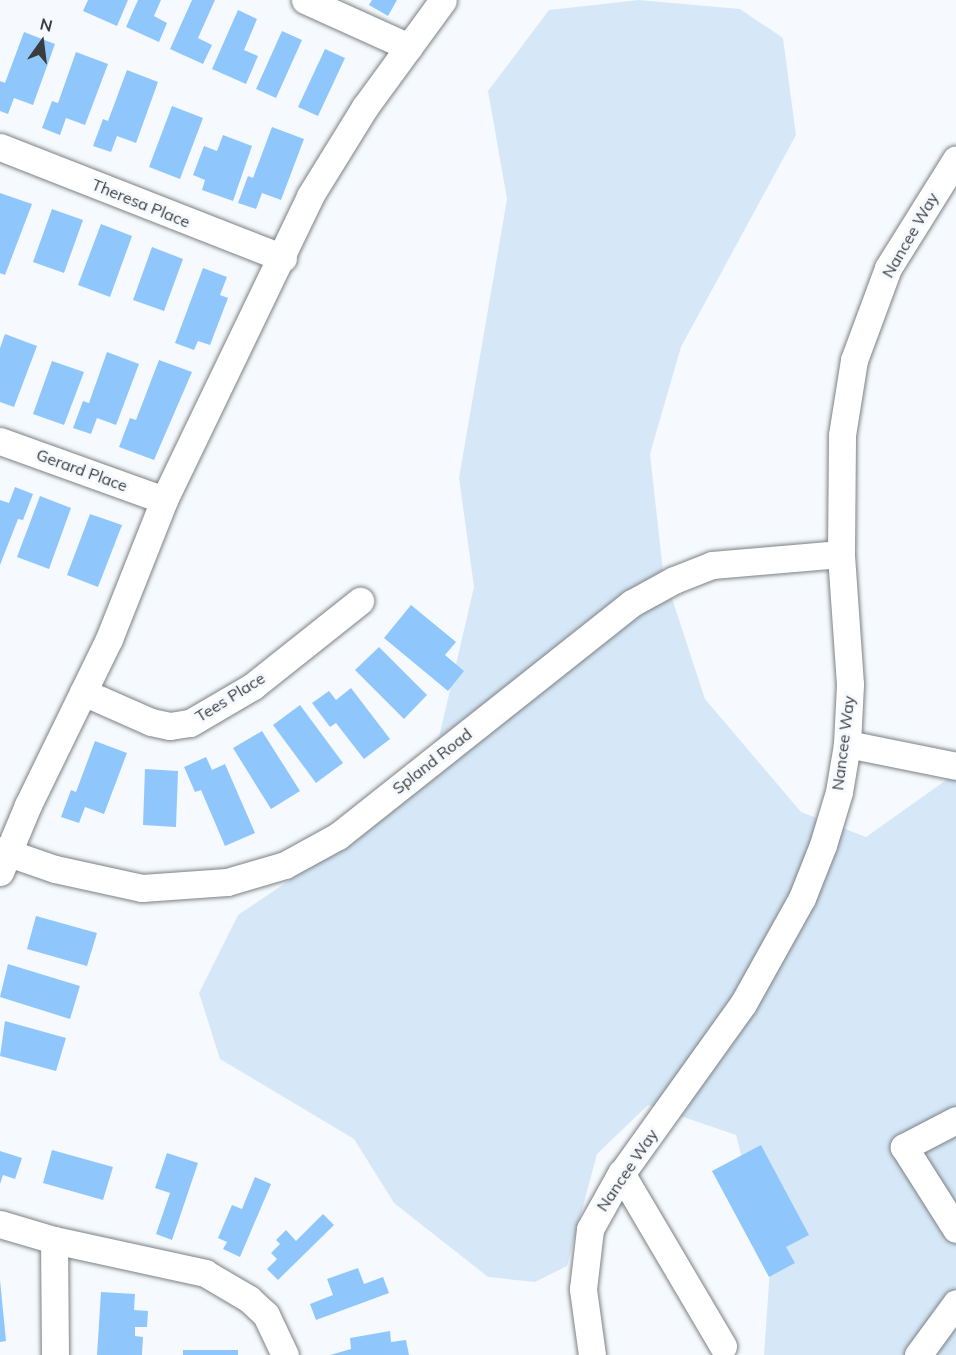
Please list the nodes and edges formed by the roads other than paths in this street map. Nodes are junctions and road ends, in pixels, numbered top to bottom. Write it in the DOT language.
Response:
graph roads {
  1 [pos="305,0"];
  2 [pos="443,0"];
  3 [pos="409,47"];
  4 [pos="0,147"];
  5 [pos="956,159"];
  6 [pos="283,258"];
  7 [pos="0,441"];
  8 [pos="164,500"];
  9 [pos="841,554"];
  10 [pos="360,602"];
  11 [pos="83,692"];
  12 [pos="847,744"];
  13 [pos="956,766"];
  14 [pos="2,858"];
  15 [pos="956,1120"];
  16 [pos="621,1173"];
  17 [pos="0,1224"];
  18 [pos="956,1229"];
  19 [pos="54,1240"];
  20 [pos="956,1303"];
  21 [pos="723,1346"];
  22 [pos="54,1355"];
  23 [pos="285,1355"];
  24 [pos="592,1355"];
  25 [pos="918,1355"];
  1 -- 3 [label="street"];
  2 -- 3 [label="street"];
  3 -- 6 [label="street"];
  4 -- 6 [label="street, Theresa Place"];
  5 -- 9 [label="street, Nancee Way"];
  6 -- 8 [label="street"];
  7 -- 8 [label="street, Gerard Place"];
  8 -- 11 [label="street"];
  9 -- 12 [label="street, Nancee Way"];
  9 -- 14 [label="street, Spland Road"];
  10 -- 11 [label="street, Tees Place"];
  11 -- 14 [label="street"];
  12 -- 13 [label="street"];
  12 -- 16 [label="street, Nancee Way"];
  15 -- 18 [label="street"];
  16 -- 21 [label="street"];
  16 -- 24 [label="street, Nancee Way"];
  17 -- 19 [label="street"];
  19 -- 22 [label="street"];
  19 -- 23 [label="street"];
  20 -- 25 [label="street"];
}
